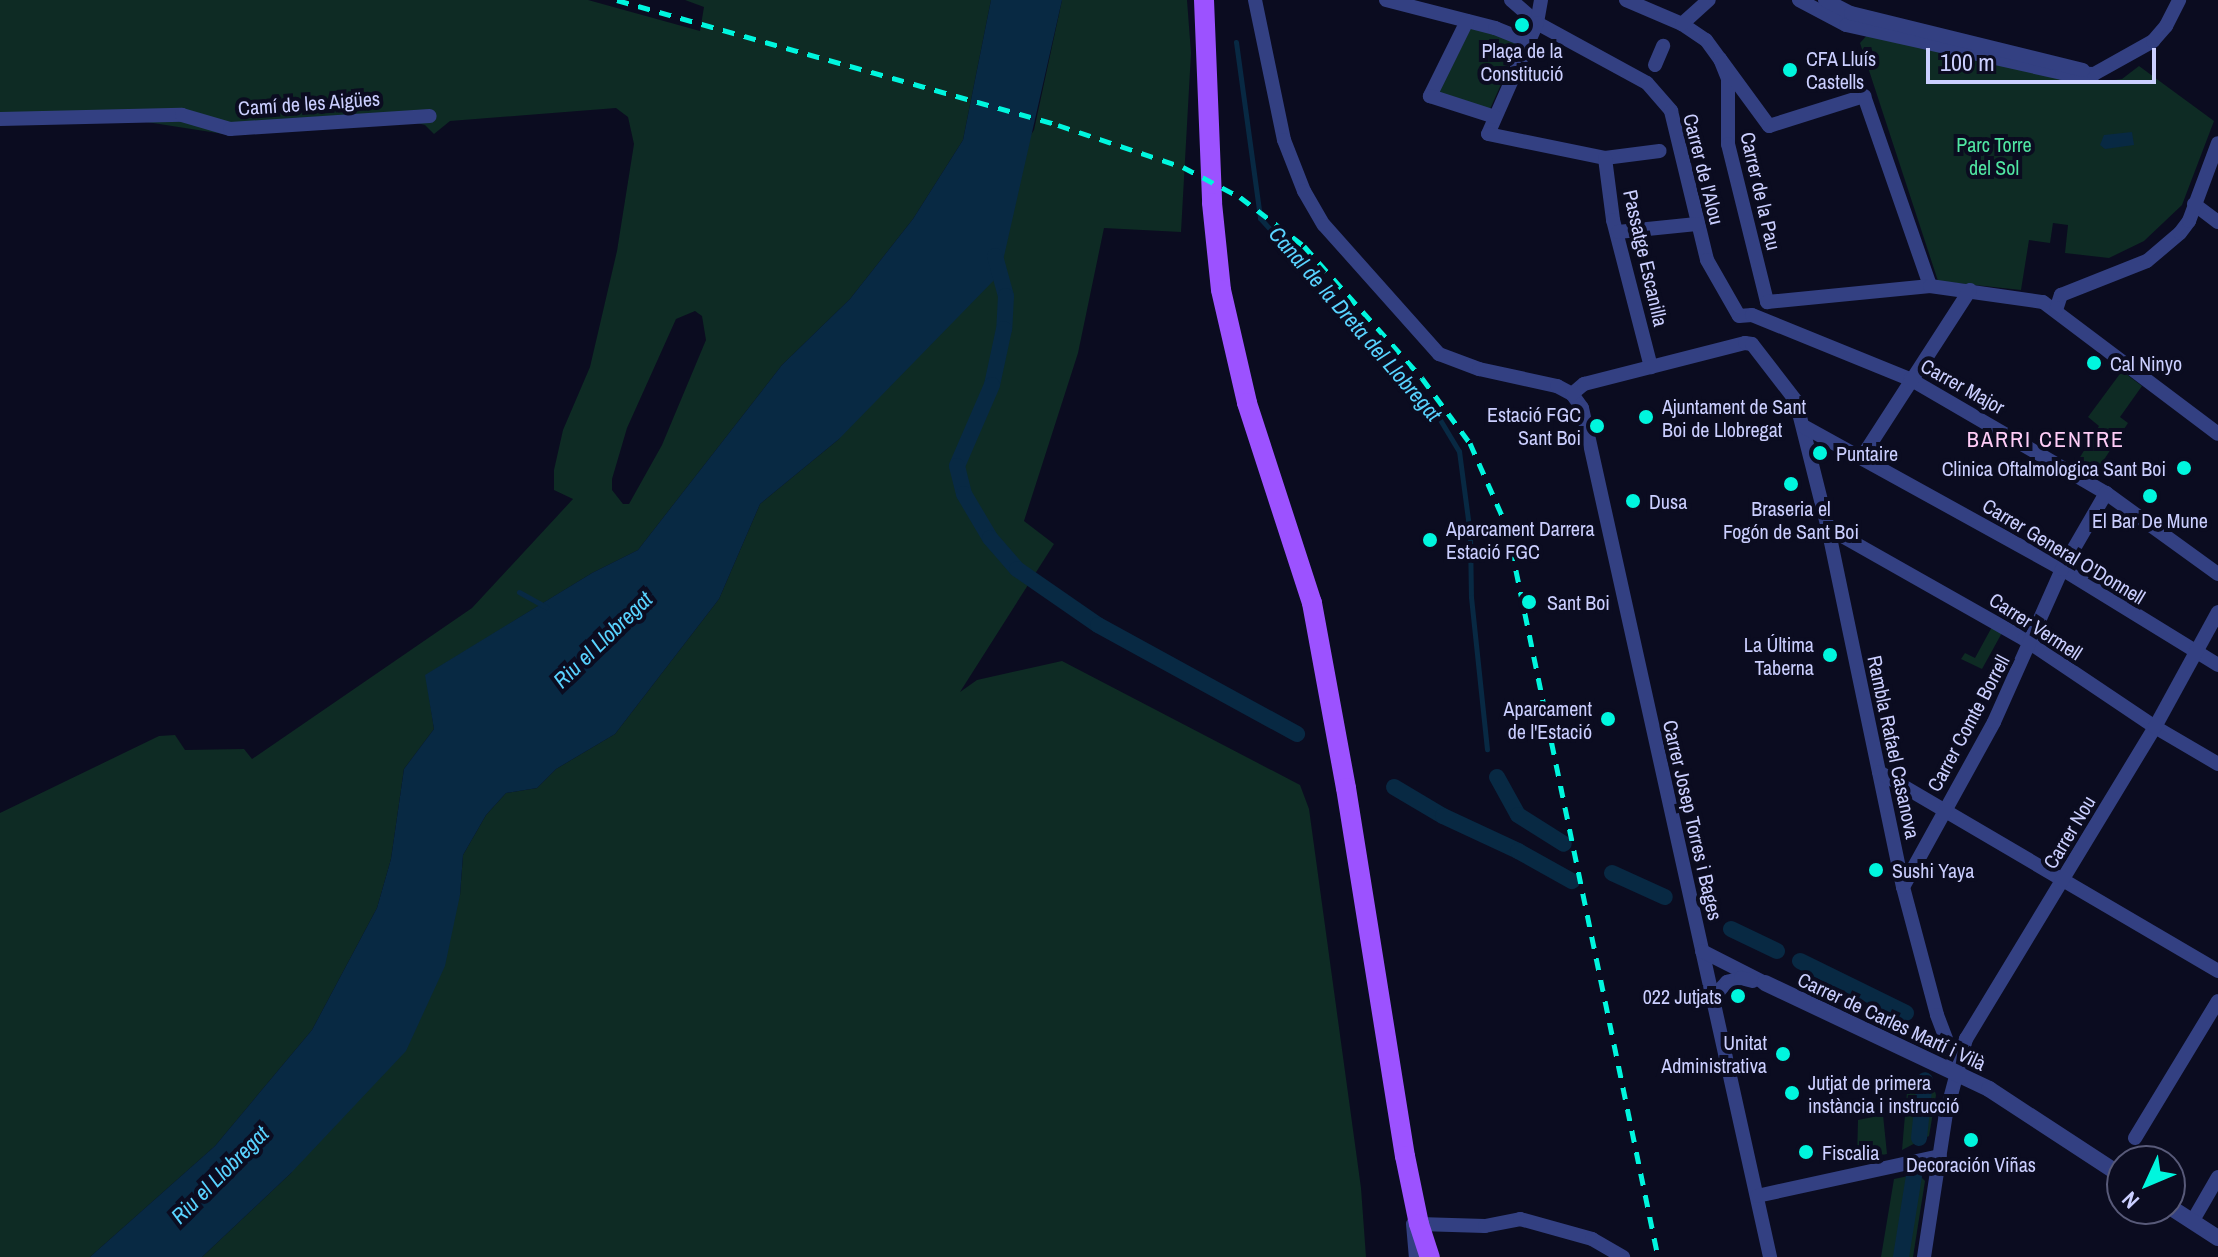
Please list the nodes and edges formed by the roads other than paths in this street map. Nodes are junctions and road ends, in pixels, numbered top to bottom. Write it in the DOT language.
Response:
graph roads {
  1 [pos="1204,0"];
  2 [pos="1255,0"];
  3 [pos="1386,0"];
  4 [pos="1511,0"];
  5 [pos="1541,0"];
  6 [pos="1626,0"];
  7 [pos="1709,0"];
  8 [pos="1799,0"];
  9 [pos="1825,0"];
  10 [pos="2179,0"];
  11 [pos="1467,21"];
  12 [pos="1542,25"];
  13 [pos="1679,26"];
  14 [pos="1527,43"];
  15 [pos="1663,46"];
  16 [pos="1720,59"];
  17 [pos="1655,65"];
  18 [pos="2094,74"];
  19 [pos="430,116"];
  20 [pos="1495,117"];
  21 [pos="0,119"];
  22 [pos="2218,143"];
  23 [pos="1660,151"];
  24 [pos="1605,158"];
  25 [pos="2194,204"];
  26 [pos="2218,222"];
  27 [pos="1697,224"];
  28 [pos="1618,232"];
  29 [pos="1930,286"];
  30 [pos="1970,290"];
  31 [pos="1767,302"];
  32 [pos="2056,310"];
  33 [pos="1752,315"];
  34 [pos="1745,343"];
  35 [pos="1651,367"];
  36 [pos="1910,379"];
  37 [pos="1572,394"];
  38 [pos="1803,426"];
  39 [pos="2218,434"];
  40 [pos="1862,457"];
  41 [pos="2106,493"];
  42 [pos="1828,528"];
  43 [pos="2062,569"];
  44 [pos="2218,574"];
  45 [pos="2218,612"];
  46 [pos="2028,643"];
  47 [pos="2195,654"];
  48 [pos="2218,665"];
  49 [pos="2155,727"];
  50 [pos="2218,764"];
  51 [pos="1879,772"];
  52 [pos="1945,809"];
  53 [pos="2063,882"];
  54 [pos="1903,887"];
  55 [pos="1702,951"];
  56 [pos="2218,971"];
  57 [pos="1765,983"];
  58 [pos="2218,1001"];
  59 [pos="1714,1005"];
  60 [pos="1959,1073"];
  61 [pos="2135,1138"];
  62 [pos="1405,1156"];
  63 [pos="1940,1156"];
  64 [pos="2106,1166"];
  65 [pos="2218,1177"];
  66 [pos="1757,1196"];
  67 [pos="2186,1218"];
  68 [pos="2192,1222"];
  69 [pos="1419,1224"];
  70 [pos="2215,1239"];
  71 [pos="1416,1257"];
  72 [pos="1430,1257"];
  73 [pos="1623,1257"];
  74 [pos="1770,1257"];
  75 [pos="1924,1257"];
  1 -- 62 [label="main road"];
  2 -- 37 [label="street"];
  3 -- 11 [label="street"];
  4 -- 12 [label="street"];
  5 -- 12 [label="street"];
  6 -- 13 [label="street"];
  7 -- 13 [label="street"];
  8 -- 18 [label="street"];
  9 -- 18 [label="street"];
  10 -- 18 [label="street"];
  11 -- 14 [label="street"];
  11 -- 20 [label="street"];
  12 -- 14 [label="street"];
  12 -- 27 [label="street, Carrer de l'Alou"];
  13 -- 16 [label="street"];
  14 -- 20 [label="street"];
  15 -- 17 [label="street"];
  16 -- 29 [label="street"];
  16 -- 31 [label="street, Carrer de la Pau"];
  19 -- 21 [label="street, Camí de les Aigües"];
  20 -- 24 [label="street"];
  22 -- 25 [label="street"];
  23 -- 24 [label="street"];
  24 -- 28 [label="street, Passatge Escanilla"];
  25 -- 26 [label="street"];
  25 -- 32 [label="street"];
  27 -- 28 [label="street"];
  27 -- 33 [label="street, Carrer de l'Alou"];
  28 -- 35 [label="street, Passatge Escanilla"];
  29 -- 30 [label="street"];
  29 -- 31 [label="street"];
  30 -- 32 [label="street"];
  30 -- 36 [label="street"];
  31 -- 33 [label="street"];
  32 -- 39 [label="street"];
  33 -- 34 [label="street"];
  33 -- 36 [label="street, Carrer Major"];
  34 -- 35 [label="street"];
  34 -- 38 [label="street, Rambla Rafael Casanova"];
  35 -- 37 [label="street"];
  36 -- 40 [label="street"];
  36 -- 41 [label="street, Carrer Major"];
  37 -- 55 [label="street, Carrer Josep Torres i Bages"];
  38 -- 40 [label="street, Carrer General O'Donnell"];
  38 -- 42 [label="street, Rambla Rafael Casanova"];
  40 -- 43 [label="street, Carrer General O'Donnell"];
  41 -- 43 [label="street, Carrer Comte Borrell"];
  41 -- 44 [label="street, Carrer Major"];
  42 -- 46 [label="street, Carrer Vermell"];
  42 -- 51 [label="street, Rambla Rafael Casanova"];
  43 -- 46 [label="street, Carrer Comte Borrell"];
  43 -- 47 [label="street, Carrer General O'Donnell"];
  45 -- 47 [label="street, Carrer Nou"];
  46 -- 49 [label="street, Carrer Vermell"];
  46 -- 52 [label="street, Carrer Comte Borrell"];
  47 -- 48 [label="street, Carrer General O'Donnell"];
  47 -- 49 [label="street, Carrer Nou"];
  49 -- 50 [label="street, Carrer Vermell"];
  49 -- 53 [label="street, Carrer Nou"];
  51 -- 52 [label="street"];
  51 -- 54 [label="street, Rambla Rafael Casanova"];
  52 -- 53 [label="street"];
  52 -- 54 [label="street, Carrer Comte Borrell"];
  53 -- 56 [label="street"];
  53 -- 60 [label="street, Carrer Nou"];
  54 -- 60 [label="street, Rambla Rafael Casanova"];
  55 -- 57 [label="street, Carrer de Carles Martí i Vilà"];
  55 -- 59 [label="street, Carrer Josep Torres i Bages"];
  57 -- 59 [label="street, Carrer de Carles Martí i Vilà"];
  57 -- 60 [label="street, Carrer de Carles Martí i Vilà"];
  58 -- 61 [label="street"];
  59 -- 66 [label="street, Carrer Josep Torres i Bages"];
  60 -- 63 [label="street, Carrer Nou"];
  60 -- 64 [label="street, Carrer de Carles Martí i Vilà"];
  62 -- 69 [label="main road"];
  62 -- 71 [label="street"];
  63 -- 66 [label="street"];
  63 -- 75 [label="street, Carrer Nou"];
  65 -- 68 [label="street"];
  66 -- 74 [label="street, Carrer Josep Torres i Bages"];
  67 -- 68 [label="street"];
  68 -- 70 [label="street"];
  69 -- 72 [label="main road"];
  69 -- 73 [label="street"];
}
